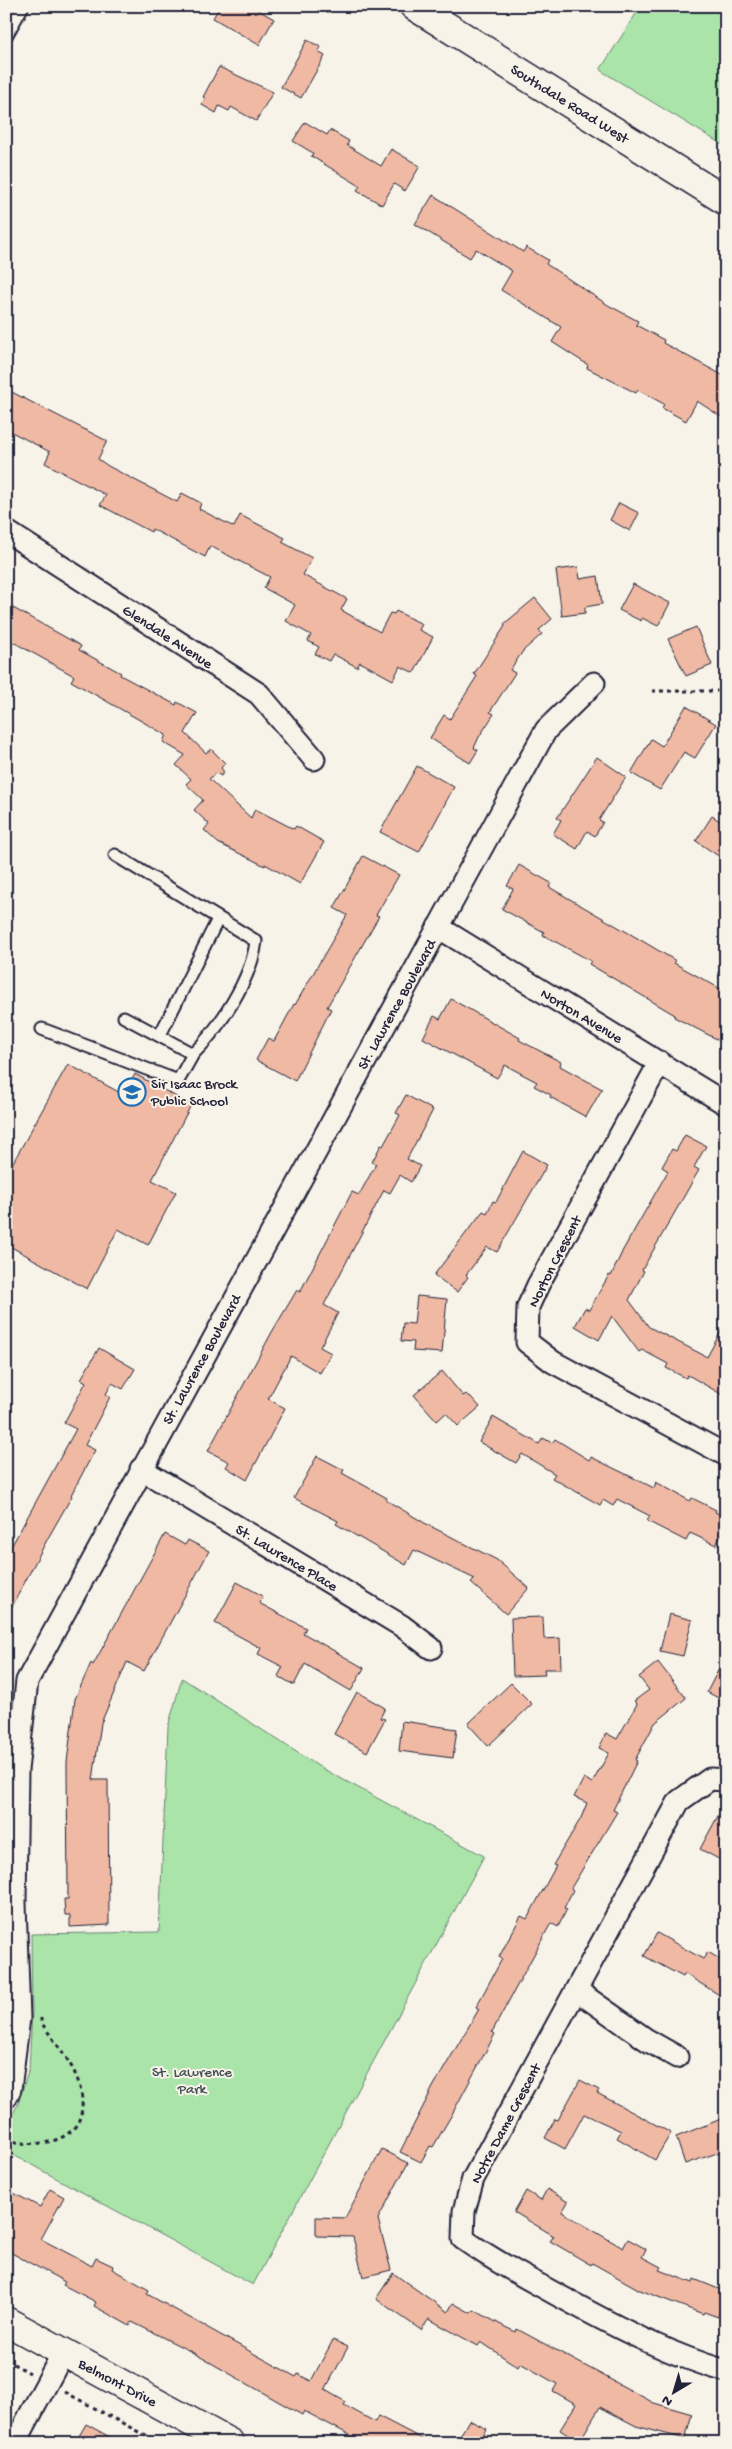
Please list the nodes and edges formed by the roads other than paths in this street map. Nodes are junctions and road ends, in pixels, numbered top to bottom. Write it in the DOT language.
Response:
graph roads {
  1 [pos="23,6"];
  2 [pos="414,6"];
  3 [pos="9,23"];
  4 [pos="6,36"];
  5 [pos="726,201"];
  6 [pos="6,531"];
  7 [pos="594,683"];
  8 [pos="314,759"];
  9 [pos="115,855"];
  10 [pos="218,919"];
  11 [pos="438,927"];
  12 [pos="124,1017"];
  13 [pos="42,1029"];
  14 [pos="160,1035"];
  15 [pos="193,1054"];
  16 [pos="660,1062"];
  17 [pos="726,1104"];
  18 [pos="726,1455"];
  19 [pos="141,1469"];
  20 [pos="431,1648"];
  21 [pos="726,1780"];
  22 [pos="11,1903"];
  23 [pos="576,1990"];
  24 [pos="677,2057"];
  25 [pos="6,2097"];
  26 [pos="6,2321"];
  27 [pos="63,2352"];
  28 [pos="726,2371"];
  29 [pos="15,2443"];
  30 [pos="230,2443"];
  1 -- 3 [label="lane"];
  2 -- 5 [label="main road, Southdale Road West"];
  3 -- 4 [label="lane"];
  6 -- 8 [label="street, Glendale Avenue"];
  7 -- 11 [label="street, St. Lawrence Boulevard"];
  9 -- 10 [label="lane"];
  10 -- 14 [label="lane"];
  10 -- 15 [label="lane"];
  11 -- 16 [label="street, Norton Avenue"];
  11 -- 19 [label="street, St. Lawrence Boulevard"];
  12 -- 14 [label="lane"];
  13 -- 15 [label="lane"];
  14 -- 15 [label="lane"];
  16 -- 17 [label="street, Norton Avenue"];
  16 -- 18 [label="street, Norton Crescent"];
  19 -- 20 [label="street, St. Lawrence Place"];
  19 -- 22 [label="street, St. Lawrence Boulevard"];
  21 -- 23 [label="street, Notre Dame Crescent"];
  22 -- 25 [label="street, St. Lawrence Boulevard"];
  23 -- 24 [label="street"];
  23 -- 28 [label="street, Notre Dame Crescent"];
  26 -- 27 [label="main road, Belmont Drive"];
  27 -- 29 [label="street"];
  27 -- 30 [label="main road, Belmont Drive"];
}
